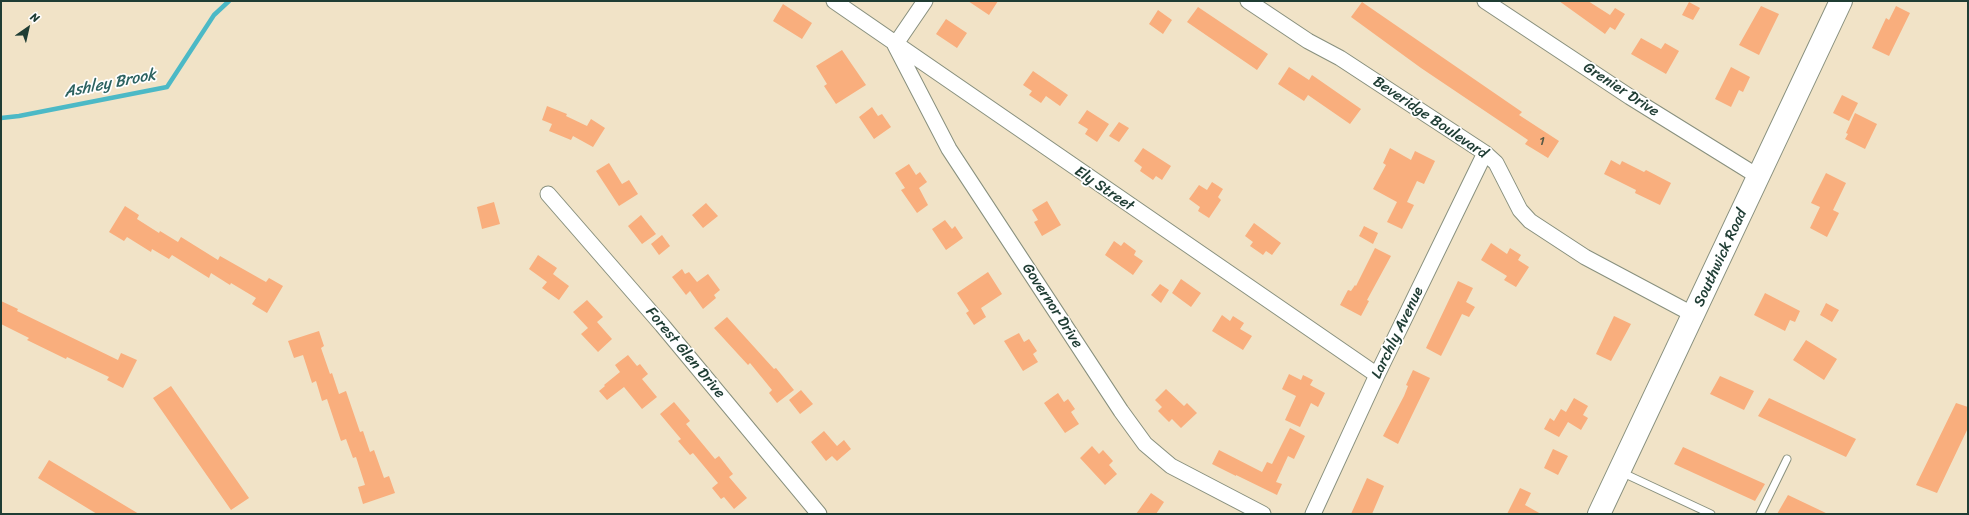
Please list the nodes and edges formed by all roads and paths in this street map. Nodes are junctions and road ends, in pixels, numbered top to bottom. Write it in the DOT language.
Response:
graph roads {
  1 [pos="834,1"];
  2 [pos="925,1"];
  3 [pos="1248,1"];
  4 [pos="1485,1"];
  5 [pos="1841,1"];
  6 [pos="895,45"];
  7 [pos="1485,153"];
  8 [pos="1759,177"];
  9 [pos="548,194"];
  10 [pos="1694,314"];
  11 [pos="1377,375"];
  12 [pos="1787,459"];
  13 [pos="1619,471"];
  14 [pos="819,514"];
  15 [pos="1263,514"];
  16 [pos="1313,514"];
  17 [pos="1599,514"];
  18 [pos="1711,514"];
  19 [pos="1760,514"];
  1 -- 6 [label="street, Ely Street"];
  2 -- 6 [label="street"];
  3 -- 7 [label="street, Beveridge Boulevard"];
  4 -- 8 [label="street, Grenier Drive"];
  5 -- 8 [label="highway, Southwick Road"];
  6 -- 11 [label="street, Ely Street"];
  6 -- 15 [label="street, Governor Drive"];
  7 -- 10 [label="street, Beveridge Boulevard"];
  7 -- 11 [label="street, Larchly Avenue"];
  8 -- 10 [label="highway, Southwick Road"];
  9 -- 14 [label="street, Forest Glen Drive"];
  10 -- 13 [label="highway, Southwick Road"];
  11 -- 16 [label="street, Larchly Avenue"];
  12 -- 19 [label="lane"];
  13 -- 17 [label="highway, Southwick Road"];
  13 -- 18 [label="lane"];
}
